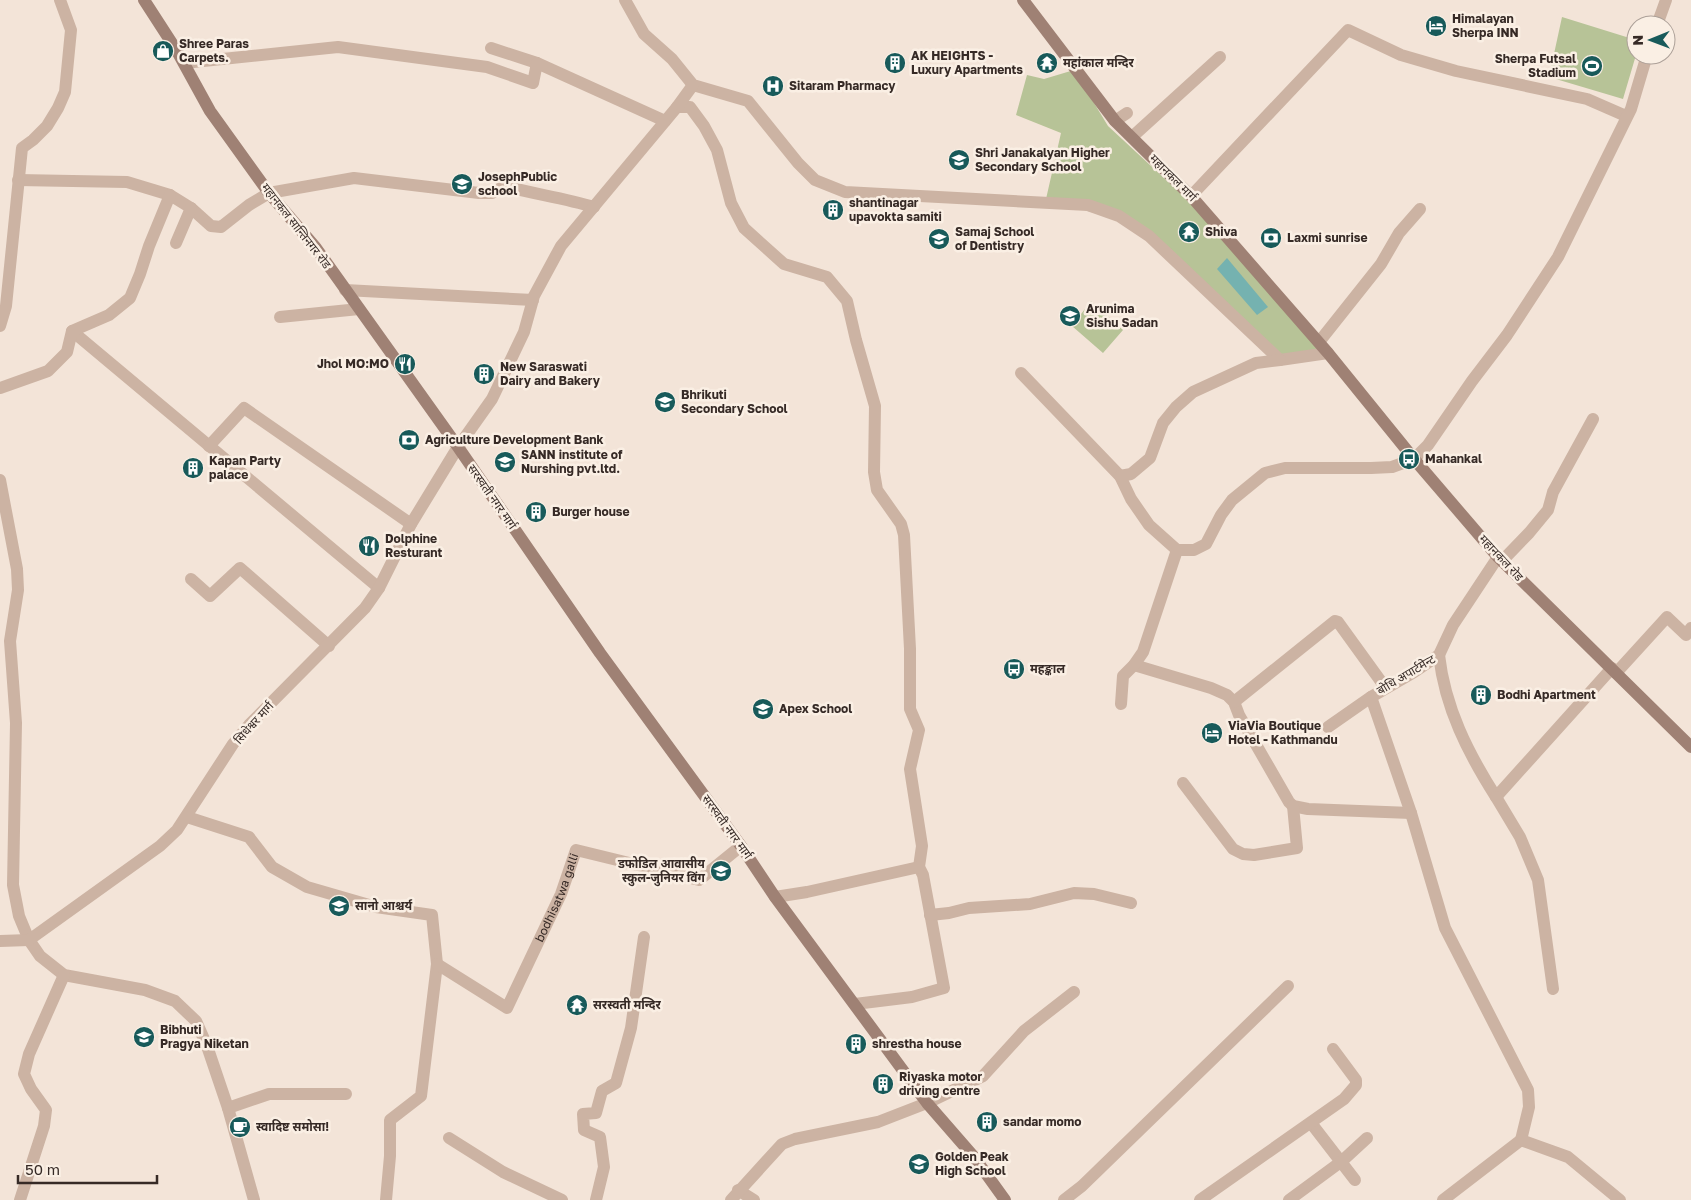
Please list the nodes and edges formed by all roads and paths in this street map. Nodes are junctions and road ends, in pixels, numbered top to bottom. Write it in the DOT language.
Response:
graph roads {
  1 [pos="60,0"];
  2 [pos="144,0"];
  3 [pos="625,0"];
  4 [pos="1023,0"];
  5 [pos="1666,0"];
  6 [pos="1661,15"];
  7 [pos="491,48"];
  8 [pos="1220,58"];
  9 [pos="184,63"];
  10 [pos="537,63"];
  11 [pos="1644,65"];
  12 [pos="693,85"];
  13 [pos="677,107"];
  14 [pos="1127,113"];
  15 [pos="1626,116"];
  16 [pos="665,121"];
  17 [pos="1115,121"];
  18 [pos="1132,137"];
  19 [pos="18,180"];
  20 [pos="269,193"];
  21 [pos="170,195"];
  22 [pos="1191,196"];
  23 [pos="594,207"];
  24 [pos="192,208"];
  25 [pos="1420,209"];
  26 [pos="176,243"];
  27 [pos="346,290"];
  28 [pos="533,300"];
  29 [pos="359,309"];
  30 [pos="280,316"];
  31 [pos="0,326"];
  32 [pos="72,331"];
  33 [pos="1319,342"];
  34 [pos="1328,352"];
  35 [pos="1280,360"];
  36 [pos="1021,373"];
  37 [pos="0,388"];
  38 [pos="1593,419"];
  39 [pos="210,446"];
  40 [pos="458,447"];
  41 [pos="1414,459"];
  42 [pos="1120,476"];
  43 [pos="0,480"];
  44 [pos="411,524"];
  45 [pos="1177,550"];
  46 [pos="1500,559"];
  47 [pos="192,579"];
  48 [pos="379,588"];
  49 [pos="1691,628"];
  50 [pos="329,646"];
  51 [pos="1439,655"];
  52 [pos="1134,665"];
  53 [pos="1614,671"];
  54 [pos="1385,688"];
  55 [pos="1371,696"];
  56 [pos="1234,702"];
  57 [pos="1121,704"];
  58 [pos="1328,727"];
  59 [pos="1691,747"];
  60 [pos="1183,783"];
  61 [pos="1496,797"];
  62 [pos="1294,806"];
  63 [pos="1411,814"];
  64 [pos="187,817"];
  65 [pos="741,846"];
  66 [pos="919,867"];
  67 [pos="775,897"];
  68 [pos="1131,903"];
  69 [pos="930,915"];
  70 [pos="644,936"];
  71 [pos="29,940"];
  72 [pos="0,941"];
  73 [pos="437,964"];
  74 [pos="64,975"];
  75 [pos="1288,986"];
  76 [pos="1553,989"];
  77 [pos="1074,992"];
  78 [pos="855,1004"];
  79 [pos="1334,1049"];
  80 [pos="346,1094"];
  81 [pos="927,1103"];
  82 [pos="228,1108"];
  83 [pos="1311,1123"];
  84 [pos="449,1138"];
  85 [pos="1367,1138"];
  86 [pos="1521,1140"];
  87 [pos="1342,1161"];
  88 [pos="1356,1180"];
  89 [pos="735,1195"];
  90 [pos="20,1200"];
  91 [pos="254,1200"];
  92 [pos="386,1200"];
  93 [pos="562,1200"];
  94 [pos="596,1200"];
  95 [pos="754,1200"];
  96 [pos="1005,1200"];
  97 [pos="1064,1200"];
  98 [pos="1200,1200"];
  99 [pos="1288,1200"];
  100 [pos="1443,1200"];
  101 [pos="1620,1200"];
  1 -- 19 [label="street"];
  2 -- 9 [label="main road, महानकल सान्तिनगर रोड"];
  3 -- 12 [label="street"];
  4 -- 17 [label="main road, महानकल मार्ग"];
  5 -- 6 [label="street"];
  7 -- 10 [label="street"];
  8 -- 18 [label="street"];
  9 -- 10 [label="street"];
  9 -- 20 [label="main road, महानकल सान्तिनगर रोड"];
  10 -- 16 [label="street"];
  11 -- 15 [label="street"];
  12 -- 13 [label="street, सिधेश्वर मार्ग"];
  12 -- 35 [label="street"];
  13 -- 16 [label="street, सिधेश्वर मार्ग"];
  13 -- 66 [label="street"];
  14 -- 17 [label="street"];
  15 -- 22 [label="street"];
  15 -- 41 [label="street"];
  16 -- 23 [label="street, सिधेश्वर मार्ग"];
  17 -- 18 [label="main road, महानकल मार्ग"];
  18 -- 22 [label="main road, महानकल मार्ग"];
  19 -- 21 [label="street"];
  19 -- 31 [label="street"];
  20 -- 23 [label="street"];
  20 -- 24 [label="street"];
  20 -- 27 [label="main road, महानकल सान्तिनगर रोड"];
  21 -- 24 [label="street"];
  21 -- 32 [label="street"];
  22 -- 33 [label="main road, महानकल मार्ग"];
  23 -- 28 [label="street, सिधेश्वर मार्ग"];
  24 -- 26 [label="street"];
  25 -- 33 [label="street"];
  27 -- 28 [label="street"];
  27 -- 29 [label="main road, महानकल सान्तिनगर रोड"];
  28 -- 40 [label="street, सिधेश्वर मार्ग"];
  29 -- 30 [label="street"];
  29 -- 40 [label="main road, महानकल सान्तिनगर रोड"];
  32 -- 37 [label="street"];
  32 -- 39 [label="street"];
  33 -- 34 [label="main road, महानकल मार्ग"];
  34 -- 35 [label="street"];
  34 -- 41 [label="main road, महानकल रोड"];
  35 -- 42 [label="street"];
  36 -- 42 [label="street"];
  38 -- 46 [label="street, बोधि अपार्टमेन्ट"];
  39 -- 44 [label="street"];
  39 -- 48 [label="street"];
  40 -- 44 [label="street, सिधेश्वर मार्ग"];
  40 -- 65 [label="main road, सरस्वती नगर मार्ग"];
  41 -- 45 [label="street"];
  41 -- 46 [label="main road, महानकल रोड"];
  42 -- 45 [label="street"];
  43 -- 71 [label="street"];
  44 -- 48 [label="street, सिधेश्वर मार्ग"];
  45 -- 52 [label="street"];
  46 -- 51 [label="street, बोधि अपार्टमेन्ट"];
  46 -- 53 [label="main road, महानकल रोड"];
  47 -- 50 [label="street"];
  48 -- 50 [label="street, सिधेश्वर मार्ग"];
  49 -- 53 [label="street"];
  50 -- 64 [label="street, सिधेश्वर मार्ग"];
  51 -- 54 [label="street, बोधि अपार्टमेन्ट"];
  51 -- 61 [label="street"];
  52 -- 56 [label="street"];
  52 -- 57 [label="street"];
  53 -- 59 [label="main road, महानकल रोड"];
  53 -- 61 [label="street"];
  54 -- 55 [label="street, बोधि अपार्टमेन्ट"];
  54 -- 56 [label="street"];
  55 -- 58 [label="street, बोधि अपार्टमेन्ट"];
  55 -- 63 [label="street"];
  56 -- 62 [label="street"];
  60 -- 62 [label="street"];
  61 -- 76 [label="street"];
  62 -- 63 [label="street"];
  63 -- 86 [label="street"];
  64 -- 71 [label="street, सिधेश्वर मार्ग"];
  64 -- 73 [label="street"];
  65 -- 67 [label="main road, सरस्वती नगर मार्ग"];
  65 -- 73 [label="street, bodhisatwa galli"];
  66 -- 67 [label="street"];
  66 -- 69 [label="street"];
  67 -- 78 [label="main road, सरस्वती नगर मार्ग"];
  68 -- 69 [label="street"];
  69 -- 78 [label="street"];
  70 -- 94 [label="street"];
  71 -- 72 [label="street"];
  71 -- 74 [label="street"];
  73 -- 92 [label="street"];
  74 -- 82 [label="street"];
  74 -- 90 [label="street"];
  75 -- 97 [label="street"];
  77 -- 81 [label="street"];
  78 -- 81 [label="main road, सरस्वती नगर मार्ग"];
  79 -- 83 [label="street"];
  80 -- 82 [label="street"];
  81 -- 89 [label="street"];
  81 -- 96 [label="main road, सरस्वती नगर मार्ग"];
  82 -- 91 [label="street"];
  83 -- 87 [label="street"];
  83 -- 98 [label="street"];
  84 -- 93 [label="street"];
  85 -- 87 [label="street"];
  86 -- 100 [label="street"];
  86 -- 101 [label="street"];
  87 -- 88 [label="street"];
  87 -- 99 [label="street"];
  89 -- 95 [label="street"];
}
